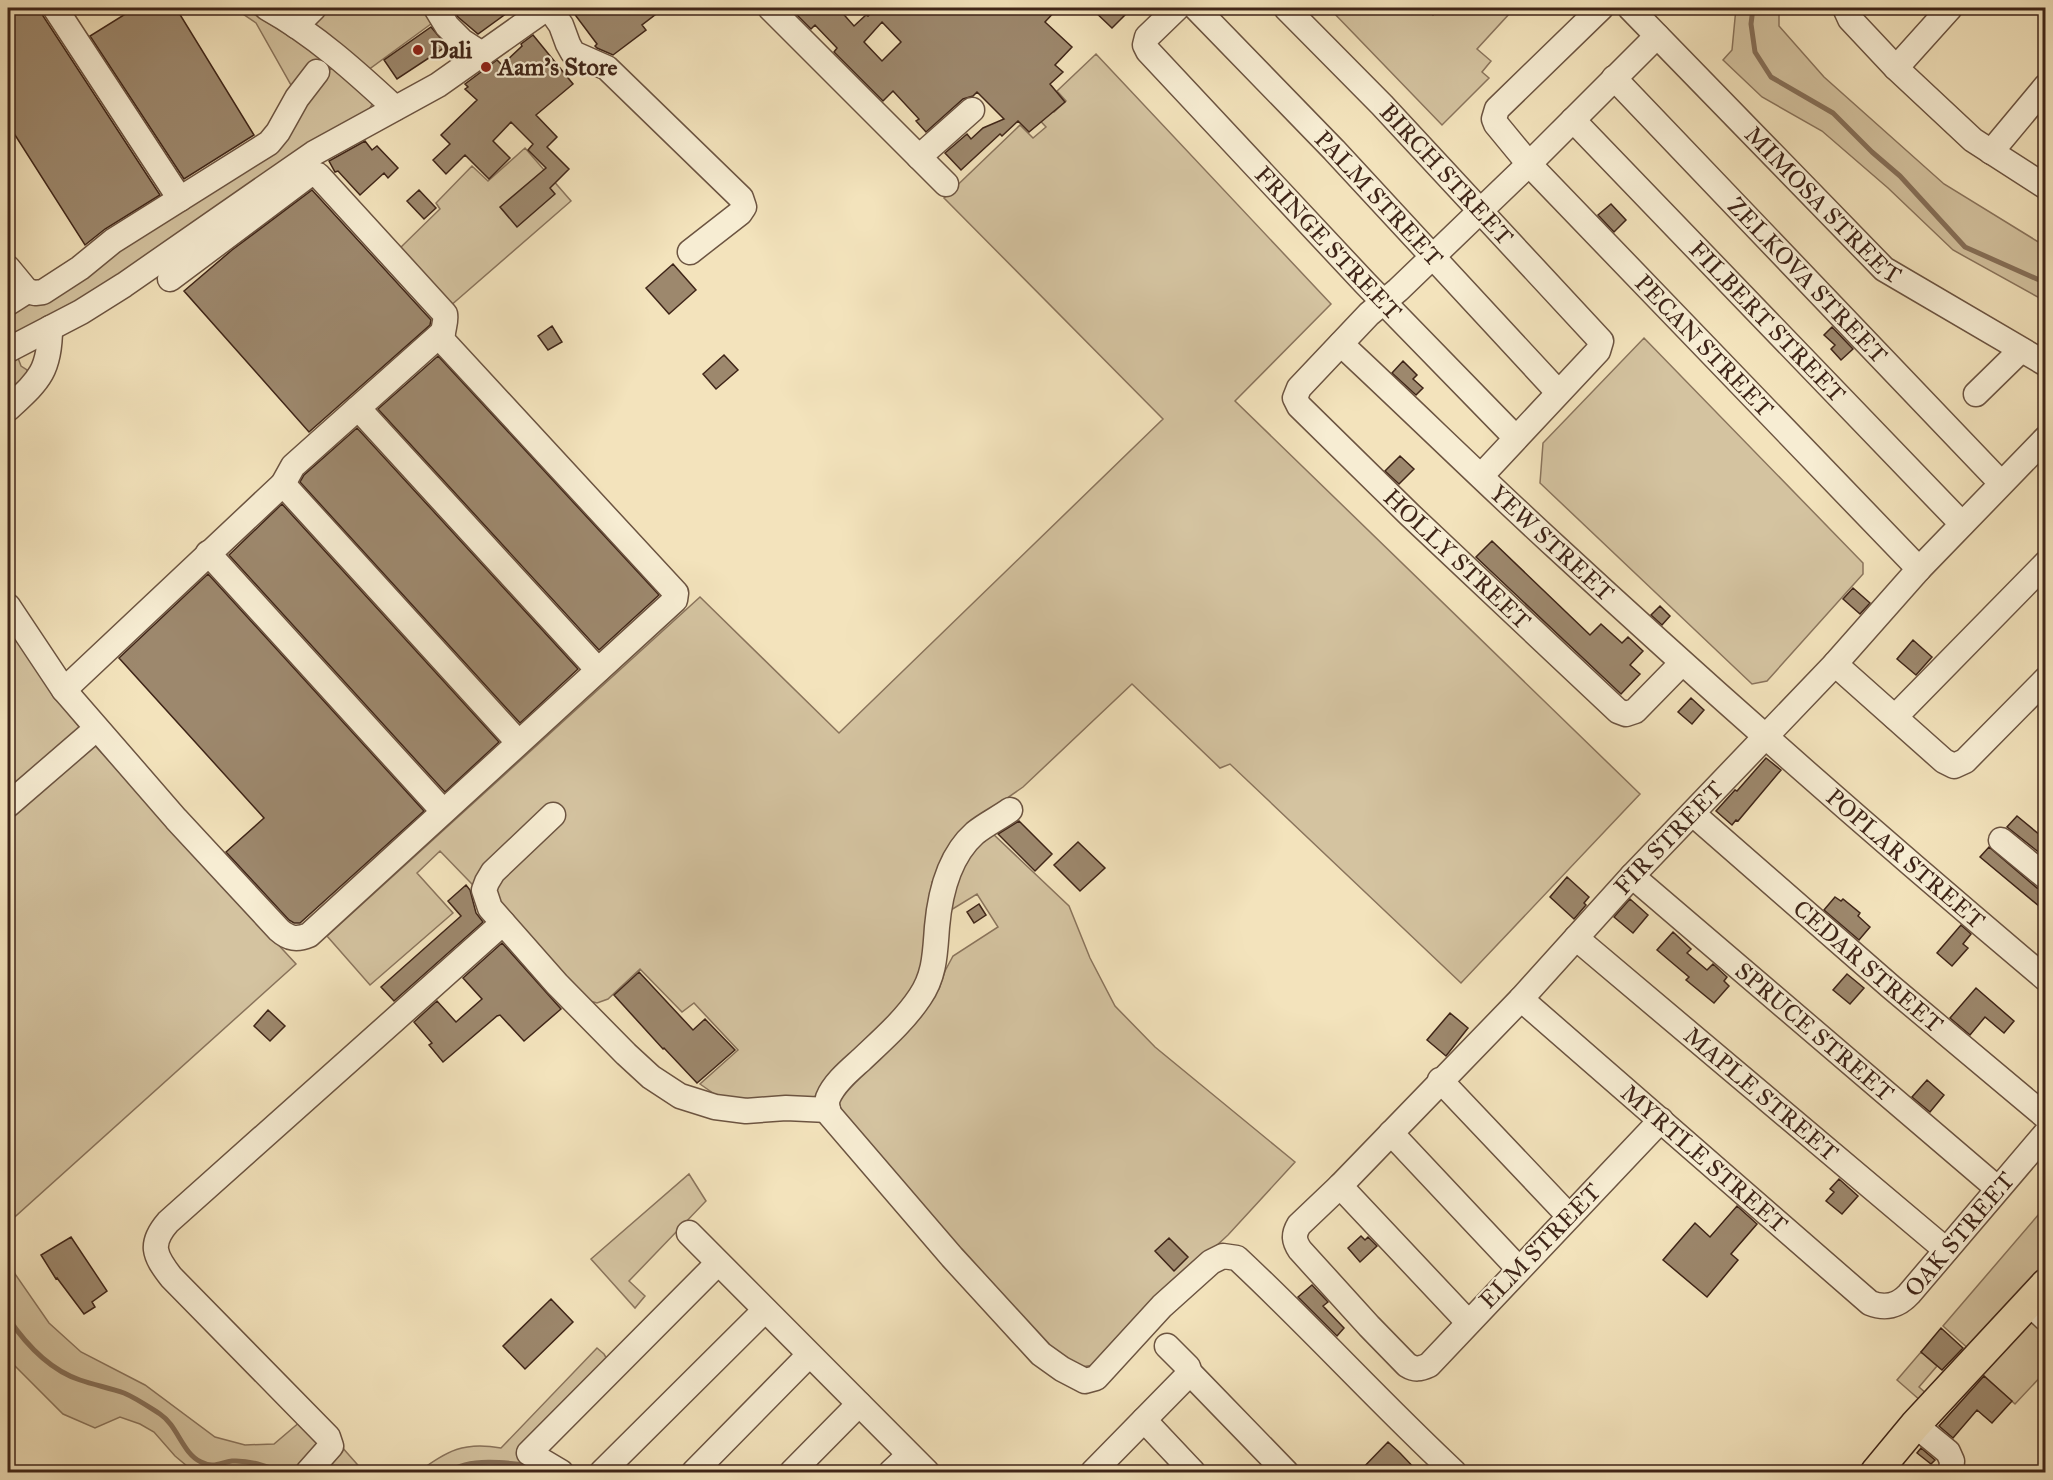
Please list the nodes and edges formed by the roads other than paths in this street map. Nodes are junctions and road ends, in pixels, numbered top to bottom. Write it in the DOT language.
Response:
graph roads {
  1 [pos="55,8"];
  2 [pos="267,8"];
  3 [pos="314,8"];
  4 [pos="436,8"];
  5 [pos="548,8"];
  6 [pos="770,8"];
  7 [pos="1177,8"];
  8 [pos="1196,8"];
  9 [pos="1286,8"];
  10 [pos="1601,8"];
  11 [pos="1630,8"];
  12 [pos="1845,8"];
  13 [pos="1950,8"];
  14 [pos="296,26"];
  15 [pos="1657,36"];
  16 [pos="482,54"];
  17 [pos="1896,68"];
  18 [pos="317,72"];
  19 [pos="1614,78"];
  20 [pos="2046,86"];
  21 [pos="395,108"];
  22 [pos="972,110"];
  23 [pos="1573,120"];
  24 [pos="1991,152"];
  25 [pos="919,157"];
  26 [pos="1529,164"];
  27 [pos="946,184"];
  28 [pos="2046,187"];
  29 [pos="180,199"];
  30 [pos="1480,210"];
  31 [pos="690,252"];
  32 [pos="1432,256"];
  33 [pos="8,268"];
  34 [pos="170,279"];
  35 [pos="17,297"];
  36 [pos="1384,302"];
  37 [pos="50,328"];
  38 [pos="442,333"];
  39 [pos="1341,344"];
  40 [pos="8,350"];
  41 [pos="2021,350"];
  42 [pos="2046,364"];
  43 [pos="1558,392"];
  44 [pos="1976,394"];
  45 [pos="358,408"];
  46 [pos="8,409"];
  47 [pos="1515,438"];
  48 [pos="2046,438"];
  49 [pos="1481,476"];
  50 [pos="2001,483"];
  51 [pos="283,484"];
  52 [pos="1962,524"];
  53 [pos="208,554"];
  54 [pos="2046,563"];
  55 [pos="1919,569"];
  56 [pos="8,606"];
  57 [pos="1682,663"];
  58 [pos="1835,664"];
  59 [pos="598,670"];
  60 [pos="2046,678"];
  61 [pos="64,690"];
  62 [pos="1895,717"];
  63 [pos="96,729"];
  64 [pos="1766,736"];
  65 [pos="518,742"];
  66 [pos="8,805"];
  67 [pos="1010,810"];
  68 [pos="442,811"];
  69 [pos="1693,814"];
  70 [pos="553,815"];
  71 [pos="2001,840"];
  72 [pos="1632,876"];
  73 [pos="2046,877"];
  74 [pos="503,923"];
  75 [pos="1576,938"];
  76 [pos="2046,979"];
  77 [pos="1521,999"];
  78 [pos="1440,1080"];
  79 [pos="828,1110"];
  80 [pos="2046,1117"];
  81 [pos="1661,1120"];
  82 [pos="1391,1133"];
  83 [pos="2046,1133"];
  84 [pos="1340,1186"];
  85 [pos="1997,1188"];
  86 [pos="1569,1216"];
  87 [pos="689,1233"];
  88 [pos="1946,1250"];
  89 [pos="718,1263"];
  90 [pos="1518,1268"];
  91 [pos="2040,1302"];
  92 [pos="1892,1305"];
  93 [pos="765,1310"];
  94 [pos="1468,1322"];
  95 [pos="1167,1346"];
  96 [pos="809,1355"];
  97 [pos="1418,1369"];
  98 [pos="1190,1373"];
  99 [pos="858,1404"];
  100 [pos="1144,1420"];
  101 [pos="1915,1425"];
  102 [pos="909,1455"];
  103 [pos="1188,1470"];
  104 [pos="308,1473"];
  105 [pos="561,1473"];
  106 [pos="602,1473"];
  107 [pos="694,1473"];
  108 [pos="792,1473"];
  109 [pos="891,1473"];
  110 [pos="927,1473"];
  111 [pos="1093,1473"];
  112 [pos="1286,1473"];
  113 [pos="1454,1473"];
  114 [pos="1876,1473"];
  115 [pos="1951,1473"];
  1 -- 29 [label="street"];
  2 -- 14 [label="street"];
  3 -- 14 [label="street"];
  4 -- 16 [label="street"];
  5 -- 16 [label="street"];
  5 -- 31 [label="street"];
  6 -- 25 [label="street"];
  7 -- 36 [label="street, FRINGE STREET"];
  8 -- 32 [label="street, PALM STREET"];
  9 -- 30 [label="street, BIRCH STREET"];
  10 -- 26 [label="street, PECAN STREET"];
  11 -- 15 [label="street, MIMOSA STREET"];
  12 -- 17 [label="street"];
  13 -- 17 [label="street"];
  14 -- 21 [label="street"];
  15 -- 19 [label="street"];
  15 -- 41 [label="street, MIMOSA STREET"];
  16 -- 21 [label="street"];
  17 -- 24 [label="street"];
  18 -- 29 [label="street"];
  19 -- 23 [label="street"];
  19 -- 50 [label="street, ZELKOVA STREET"];
  20 -- 24 [label="street"];
  21 -- 37 [label="street"];
  22 -- 25 [label="street"];
  23 -- 26 [label="street"];
  23 -- 52 [label="street, FILBERT STREET"];
  24 -- 28 [label="street"];
  25 -- 27 [label="street"];
  26 -- 30 [label="street"];
  26 -- 55 [label="street, PECAN STREET"];
  29 -- 35 [label="street"];
  30 -- 32 [label="street"];
  30 -- 43 [label="street, BIRCH STREET"];
  32 -- 36 [label="street"];
  32 -- 43 [label="street, PALM STREET"];
  33 -- 35 [label="street"];
  34 -- 38 [label="street"];
  36 -- 39 [label="street"];
  36 -- 47 [label="street, FRINGE STREET"];
  37 -- 40 [label="street"];
  37 -- 46 [label="street"];
  38 -- 45 [label="street"];
  38 -- 59 [label="street"];
  39 -- 49 [label="street, YEW STREET"];
  39 -- 57 [label="street, HOLLY STREET"];
  41 -- 42 [label="street, MIMOSA STREET"];
  41 -- 44 [label="street"];
  43 -- 47 [label="street"];
  45 -- 51 [label="street"];
  45 -- 59 [label="street"];
  47 -- 49 [label="street"];
  48 -- 50 [label="street, FIR STREET"];
  49 -- 57 [label="street, YEW STREET"];
  50 -- 52 [label="street, FIR STREET"];
  51 -- 53 [label="street"];
  51 -- 65 [label="street"];
  52 -- 55 [label="street, FIR STREET"];
  53 -- 61 [label="street"];
  53 -- 68 [label="street"];
  54 -- 62 [label="street"];
  55 -- 58 [label="street, FIR STREET"];
  56 -- 61 [label="street"];
  57 -- 64 [label="street, YEW STREET"];
  58 -- 62 [label="street"];
  58 -- 64 [label="street, FIR STREET"];
  59 -- 65 [label="street"];
  60 -- 62 [label="street"];
  61 -- 63 [label="street"];
  63 -- 66 [label="street"];
  63 -- 68 [label="street"];
  64 -- 69 [label="street, FIR STREET"];
  64 -- 76 [label="street, POPLAR STREET"];
  65 -- 68 [label="street"];
  67 -- 79 [label="street"];
  69 -- 72 [label="street, FIR STREET"];
  69 -- 80 [label="street, CEDAR STREET"];
  70 -- 74 [label="street"];
  71 -- 73 [label="street"];
  72 -- 75 [label="street, FIR STREET"];
  72 -- 85 [label="street, SPRUCE STREET"];
  74 -- 79 [label="street"];
  74 -- 104 [label="street"];
  75 -- 77 [label="street, FIR STREET"];
  75 -- 88 [label="street, MAPLE STREET"];
  77 -- 78 [label="street, FIR STREET"];
  77 -- 81 [label="street, MYRTLE STREET"];
  78 -- 82 [label="street, FIR STREET"];
  78 -- 86 [label="street"];
  79 -- 113 [label="street"];
  81 -- 86 [label="street, ELM STREET"];
  81 -- 92 [label="street, MYRTLE STREET"];
  82 -- 84 [label="street, FIR STREET"];
  82 -- 90 [label="street"];
  83 -- 85 [label="street, OAK STREET"];
  84 -- 94 [label="street"];
  84 -- 97 [label="street, FIR STREET"];
  85 -- 88 [label="street, OAK STREET"];
  86 -- 90 [label="street, ELM STREET"];
  87 -- 89 [label="street"];
  88 -- 92 [label="street, OAK STREET"];
  89 -- 93 [label="street"];
  89 -- 105 [label="street"];
  90 -- 94 [label="street, ELM STREET"];
  91 -- 101 [label="main road"];
  93 -- 96 [label="street"];
  93 -- 106 [label="street"];
  94 -- 97 [label="street, ELM STREET"];
  95 -- 98 [label="street"];
  96 -- 99 [label="street"];
  96 -- 107 [label="street"];
  98 -- 100 [label="street"];
  98 -- 112 [label="street"];
  99 -- 102 [label="street"];
  99 -- 108 [label="street"];
  100 -- 103 [label="street"];
  100 -- 111 [label="street"];
  101 -- 114 [label="main road"];
  101 -- 115 [label="street"];
  102 -- 109 [label="street"];
  102 -- 110 [label="street"];
}
